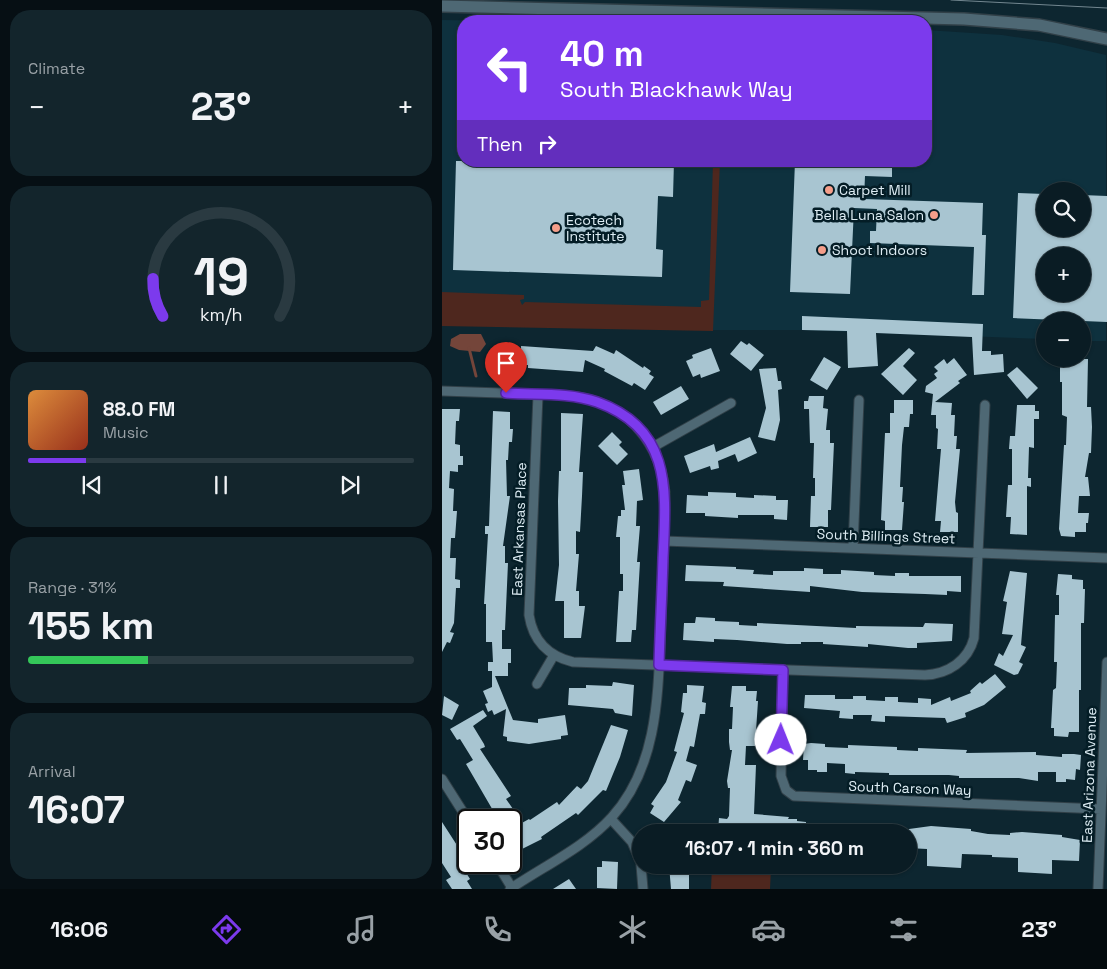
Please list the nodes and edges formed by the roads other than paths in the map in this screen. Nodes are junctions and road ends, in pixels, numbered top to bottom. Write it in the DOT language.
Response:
graph roads {
  1 [pos="442,6"];
  2 [pos="803,15"];
  3 [pos="932,18"];
  4 [pos="1106,39"];
  5 [pos="442,391"];
  6 [pos="538,395"];
  7 [pos="859,400"];
  8 [pos="731,403"];
  9 [pos="985,406"];
  10 [pos="653,447"];
  11 [pos="664,541"];
  12 [pos="853,548"];
  13 [pos="980,553"];
  14 [pos="1106,558"];
  15 [pos="554,655"];
  16 [pos="1106,662"];
  17 [pos="659,665"];
  18 [pos="783,670"];
  19 [pos="537,684"];
  20 [pos="442,779"];
  21 [pos="461,809"];
  22 [pos="1101,809"];
  23 [pos="611,819"];
  24 [pos="632,842"];
  25 [pos="503,874"];
  26 [pos="642,874"];
  27 [pos="511,888"];
  28 [pos="643,889"];
  29 [pos="1098,889"];
  1 -- 2 [label="street"];
  3 -- 4 [label="street"];
  5 -- 6 [label="street"];
  6 -- 10 [label="street"];
  6 -- 15 [label="street, East Arkansas Place"];
  7 -- 12 [label="street"];
  8 -- 10 [label="street"];
  9 -- 13 [label="street, East Arkansas Place"];
  10 -- 11 [label="street"];
  11 -- 12 [label="street, South Billings Street"];
  11 -- 17 [label="street"];
  12 -- 13 [label="street, South Billings Street"];
  13 -- 14 [label="street, South Billings Street"];
  13 -- 18 [label="street, East Arkansas Place"];
  15 -- 17 [label="street, East Arkansas Place"];
  15 -- 19 [label="street"];
  16 -- 22 [label="street, East Arizona Avenue"];
  17 -- 18 [label="street, East Arkansas Place"];
  17 -- 23 [label="street"];
  18 -- 22 [label="street, South Carson Way"];
  20 -- 21 [label="street"];
  22 -- 29 [label="street, East Arizona Avenue"];
  23 -- 24 [label="street"];
  23 -- 27 [label="street"];
  25 -- 27 [label="street"];
  26 -- 28 [label="street"];
}
